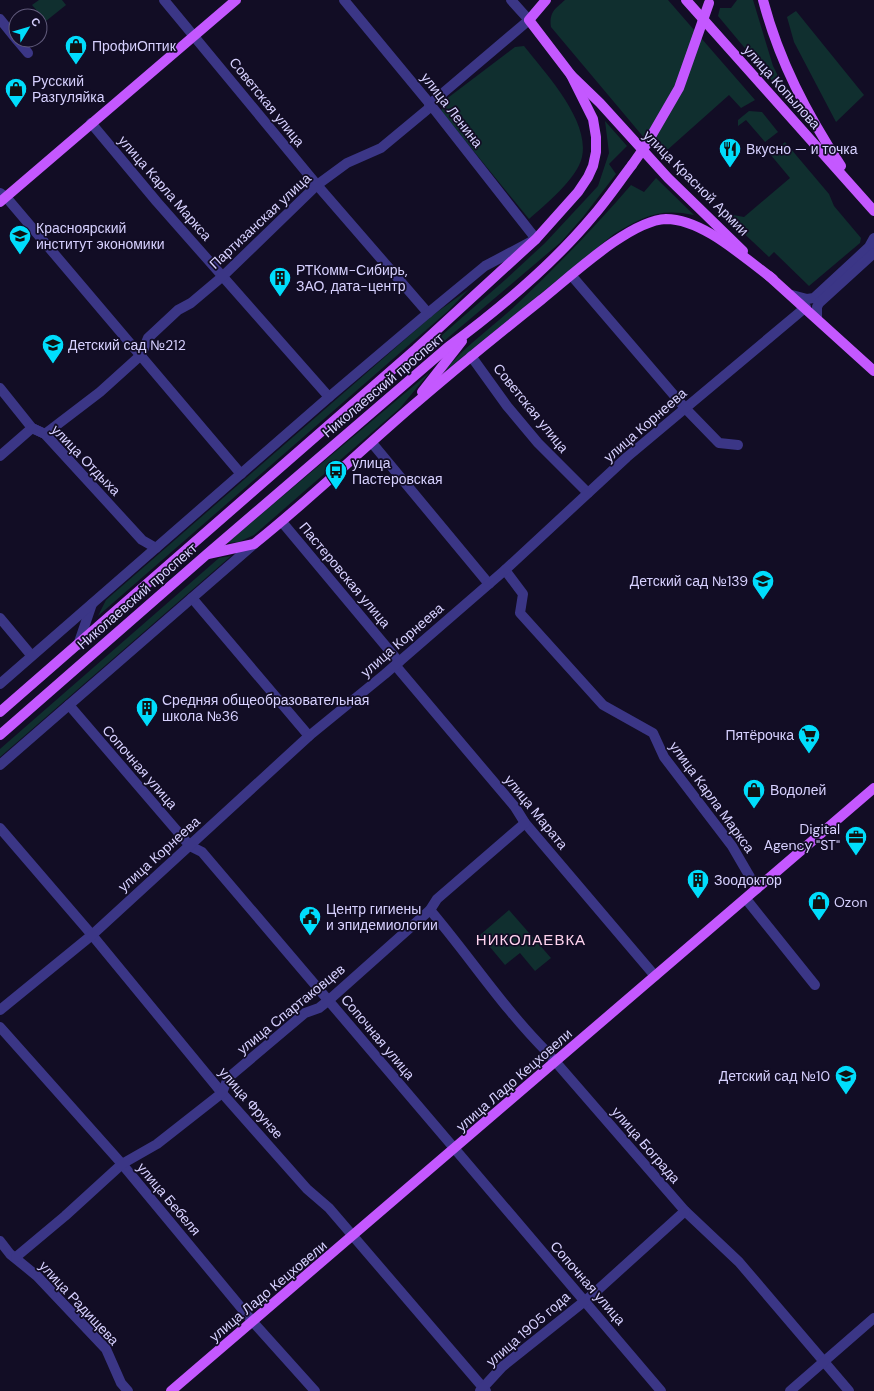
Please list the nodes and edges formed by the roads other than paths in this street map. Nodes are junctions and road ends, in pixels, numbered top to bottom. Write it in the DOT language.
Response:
graph roads {
  1 [pos="164,0"];
  2 [pos="236,0"];
  3 [pos="344,0"];
  4 [pos="512,0"];
  5 [pos="546,0"];
  6 [pos="686,0"];
  7 [pos="763,0"];
  8 [pos="710,2"];
  9 [pos="0,19"];
  10 [pos="528,20"];
  11 [pos="8,28"];
  12 [pos="194,35"];
  13 [pos="24,48"];
  14 [pos="28,54"];
  15 [pos="571,75"];
  16 [pos="430,104"];
  17 [pos="91,123"];
  18 [pos="317,185"];
  19 [pos="858,191"];
  20 [pos="2,197"];
  21 [pos="874,211"];
  22 [pos="874,238"];
  23 [pos="536,239"];
  24 [pos="874,253"];
  25 [pos="571,275"];
  26 [pos="223,276"];
  27 [pos="773,279"];
  28 [pos="792,295"];
  29 [pos="806,307"];
  30 [pos="428,313"];
  31 [pos="817,318"];
  32 [pos="471,330"];
  33 [pos="141,355"];
  34 [pos="471,356"];
  35 [pos="874,371"];
  36 [pos="0,388"];
  37 [pos="329,397"];
  38 [pos="685,408"];
  39 [pos="408,410"];
  40 [pos="32,428"];
  41 [pos="45,434"];
  42 [pos="372,443"];
  43 [pos="738,445"];
  44 [pos="0,456"];
  45 [pos="241,474"];
  46 [pos="588,493"];
  47 [pos="282,522"];
  48 [pos="254,544"];
  49 [pos="156,548"];
  50 [pos="206,554"];
  51 [pos="505,570"];
  52 [pos="489,584"];
  53 [pos="192,598"];
  54 [pos="92,604"];
  55 [pos="0,618"];
  56 [pos="78,645"];
  57 [pos="31,655"];
  58 [pos="397,663"];
  59 [pos="0,684"];
  60 [pos="69,705"];
  61 [pos="0,712"];
  62 [pos="0,734"];
  63 [pos="309,736"];
  64 [pos="0,765"];
  65 [pos="874,788"];
  66 [pos="525,823"];
  67 [pos="0,828"];
  68 [pos="190,846"];
  69 [pos="757,889"];
  70 [pos="746,899"];
  71 [pos="430,910"];
  72 [pos="92,935"];
  73 [pos="655,976"];
  74 [pos="814,985"];
  75 [pos="329,1000"];
  76 [pos="0,1010"];
  77 [pos="0,1027"];
  78 [pos="555,1062"];
  79 [pos="222,1093"];
  80 [pos="454,1150"];
  81 [pos="122,1164"];
  82 [pos="685,1211"];
  83 [pos="352,1237"];
  84 [pos="0,1242"];
  85 [pos="16,1257"];
  86 [pos="584,1300"];
  87 [pos="874,1318"];
  88 [pos="254,1322"];
  89 [pos="823,1362"];
  90 [pos="483,1390"];
  91 [pos="128,1391"];
  92 [pos="170,1391"];
  93 [pos="315,1391"];
  94 [pos="661,1391"];
  95 [pos="790,1391"];
  96 [pos="849,1391"];
  1 -- 12 [label="street, Советская улица"];
  2 -- 12 [label="main road"];
  3 -- 16 [label="street, улица Ленина"];
  4 -- 10 [label="street, улица Красной Армии"];
  5 -- 10 [label="main road, Партизанская улица"];
  6 -- 19 [label="main road, улица Копылова"];
  7 -- 19 [label="main road, улица Копылова"];
  8 -- 32 [label="main road, Николаевский проспект, bridge"];
  9 -- 11 [label="street"];
  10 -- 15 [label="main road, улица Красной Армии"];
  10 -- 16 [label="street, Партизанская улица"];
  12 -- 17 [label="main road"];
  12 -- 18 [label="street, Советская улица"];
  13 -- 14 [label="street"];
  15 -- 23 [label="main road, Николаевский проспект"];
  15 -- 27 [label="main road, улица Красной Армии"];
  16 -- 18 [label="street, Партизанская улица"];
  16 -- 23 [label="street, улица Ленина"];
  17 -- 20 [label="main road"];
  17 -- 26 [label="street, улица Карла Маркса"];
  18 -- 26 [label="street, Партизанская улица"];
  18 -- 30 [label="street, Советская улица"];
  19 -- 21 [label="main road, улица Копылова"];
  20 -- 33 [label="street"];
  22 -- 28 [label="street"];
  23 -- 30 [label="street"];
  23 -- 56 [label="main road, Николаевский проспект"];
  24 -- 31 [label="street"];
  25 -- 27 [label="main road"];
  25 -- 34 [label="main road"];
  25 -- 38 [label="street"];
  26 -- 33 [label="street, Партизанская улица"];
  26 -- 37 [label="street, улица Карла Маркса"];
  27 -- 28 [label="main road, улица Красной Армии"];
  28 -- 29 [label="main road, улица Красной Армии"];
  29 -- 31 [label="main road, улица Красной Армии"];
  29 -- 38 [label="street, улица Корнеева"];
  30 -- 37 [label="street"];
  31 -- 35 [label="main road, улица Красной Армии"];
  32 -- 39 [label="main road"];
  32 -- 50 [label="main road, Николаевский проспект"];
  33 -- 41 [label="street, Партизанская улица"];
  33 -- 45 [label="street"];
  34 -- 39 [label="main road"];
  34 -- 46 [label="street, Советская улица"];
  36 -- 40 [label="street, улица Отдыха"];
  37 -- 45 [label="street"];
  38 -- 43 [label="street"];
  38 -- 46 [label="street, улица Корнеева"];
  39 -- 42 [label="main road"];
  40 -- 41 [label="street"];
  40 -- 44 [label="street"];
  41 -- 49 [label="street, улица Отдыха"];
  42 -- 47 [label="main road"];
  42 -- 52 [label="street"];
  45 -- 49 [label="street"];
  46 -- 51 [label="street, улица Корнеева"];
  47 -- 48 [label="main road"];
  47 -- 58 [label="street, Пастеровская улица"];
  48 -- 50 [label="main road"];
  48 -- 53 [label="street"];
  49 -- 54 [label="street"];
  50 -- 62 [label="main road, Николаевский проспект"];
  51 -- 52 [label="street, улица Корнеева"];
  51 -- 69 [label="street, улица Карла Маркса"];
  52 -- 58 [label="street, улица Корнеева"];
  53 -- 60 [label="street"];
  53 -- 63 [label="street"];
  54 -- 56 [label="street"];
  54 -- 57 [label="street"];
  55 -- 57 [label="street"];
  56 -- 61 [label="main road, Николаевский проспект"];
  57 -- 59 [label="street"];
  58 -- 63 [label="street, улица Корнеева"];
  58 -- 66 [label="street, улица Марата"];
  60 -- 64 [label="street"];
  60 -- 68 [label="street, Сопочная улица"];
  63 -- 68 [label="street, улица Корнеева"];
  65 -- 69 [label="main road, улица Ладо Кецховели"];
  66 -- 71 [label="street, улица Спартаковцев"];
  66 -- 73 [label="street, улица Марата"];
  67 -- 72 [label="street, улица Фрунзе"];
  68 -- 72 [label="street, улица Корнеева"];
  68 -- 75 [label="street, Сопочная улица"];
  69 -- 70 [label="main road, улица Ладо Кецховели"];
  70 -- 73 [label="main road, улица Ладо Кецховели"];
  70 -- 74 [label="street"];
  71 -- 75 [label="street, улица Спартаковцев"];
  71 -- 78 [label="street, улица Бограда"];
  72 -- 76 [label="street, улица Корнеева"];
  72 -- 79 [label="street, улица Фрунзе"];
  73 -- 78 [label="main road, улица Ладо Кецховели"];
  75 -- 79 [label="street, улица Спартаковцев"];
  75 -- 80 [label="street, Сопочная улица"];
  77 -- 81 [label="street, улица Бебеля"];
  78 -- 80 [label="main road, улица Ладо Кецховели"];
  78 -- 82 [label="street, улица Бограда"];
  79 -- 81 [label="street, улица Спартаковцев"];
  79 -- 83 [label="street, улица Фрунзе"];
  80 -- 83 [label="main road, улица Ладо Кецховели"];
  80 -- 86 [label="street, Сопочная улица"];
  81 -- 85 [label="street, улица Спартаковцев"];
  81 -- 88 [label="street, улица Бебеля"];
  82 -- 86 [label="street, улица 1905 года"];
  82 -- 89 [label="street, улица Бограда"];
  83 -- 88 [label="main road, улица Ладо Кецховели"];
  83 -- 90 [label="street, улица Фрунзе"];
  84 -- 85 [label="street, улица Радищева"];
  85 -- 91 [label="street, улица Радищева"];
  86 -- 90 [label="street, улица 1905 года"];
  86 -- 94 [label="street, Сопочная улица"];
  87 -- 89 [label="street"];
  88 -- 92 [label="main road, улица Ладо Кецховели"];
  88 -- 93 [label="street, улица Бебеля"];
  89 -- 95 [label="street"];
  89 -- 96 [label="street, улица Бограда"];
}
